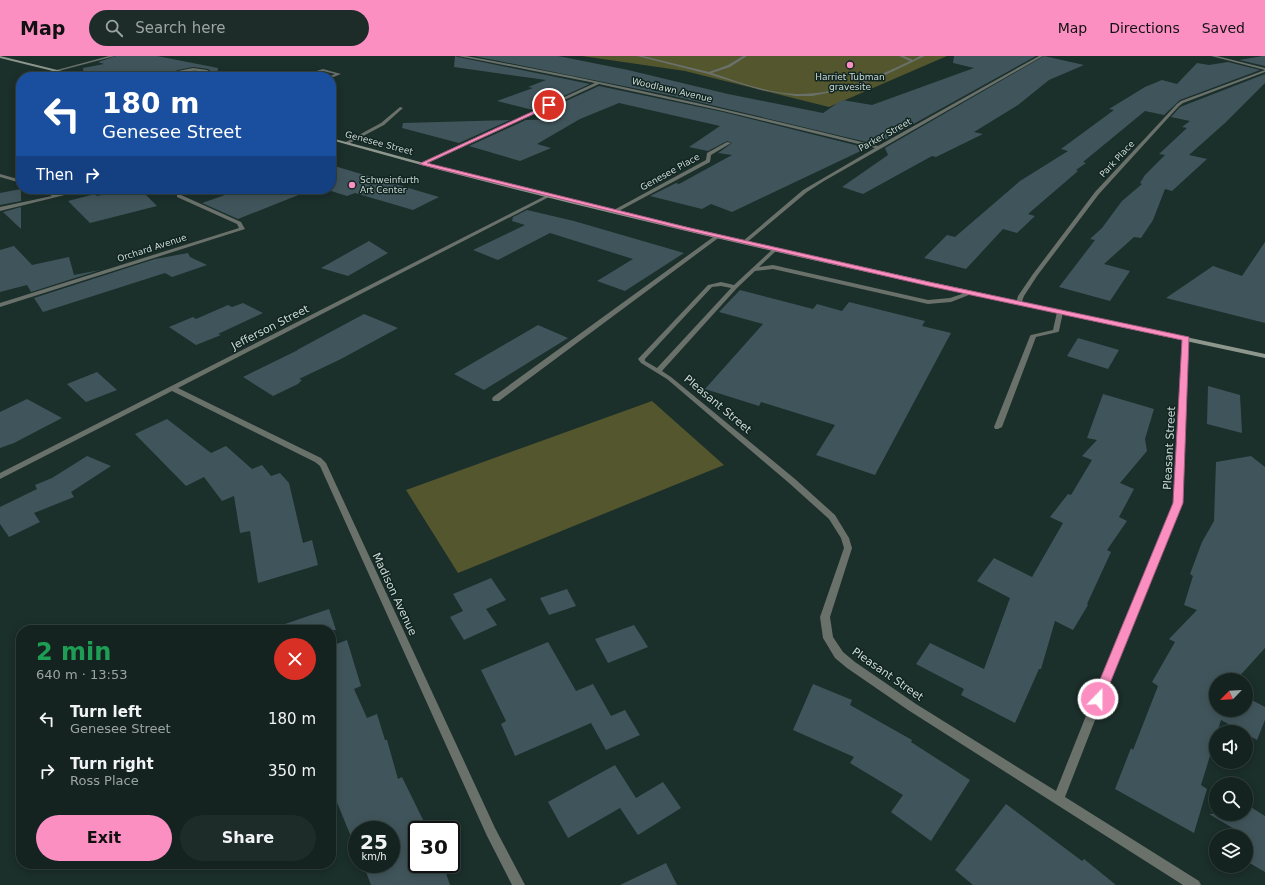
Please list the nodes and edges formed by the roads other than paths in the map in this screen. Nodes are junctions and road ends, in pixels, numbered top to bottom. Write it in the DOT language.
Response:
graph roads {
  1 [pos="113,56"];
  2 [pos="460,56"];
  3 [pos="639,56"];
  4 [pos="745,56"];
  5 [pos="901,56"];
  6 [pos="923,56"];
  7 [pos="1041,56"];
  8 [pos="1212,56"];
  9 [pos="0,58"];
  10 [pos="913,61"];
  11 [pos="1265,70"];
  12 [pos="55,71"];
  13 [pos="59,72"];
  14 [pos="184,72"];
  15 [pos="206,72"];
  16 [pos="316,72"];
  17 [pos="331,72"];
  18 [pos="709,73"];
  19 [pos="600,82"];
  20 [pos="401,108"];
  21 [pos="336,140"];
  22 [pos="346,143"];
  23 [pos="729,143"];
  24 [pos="880,148"];
  25 [pos="422,164"];
  26 [pos="0,175"];
  27 [pos="16,180"];
  28 [pos="53,194"];
  29 [pos="66,194"];
  30 [pos="57,196"];
  31 [pos="179,196"];
  32 [pos="549,196"];
  33 [pos="0,209"];
  34 [pos="615,211"];
  35 [pos="718,236"];
  36 [pos="745,242"];
  37 [pos="775,249"];
  38 [pos="753,270"];
  39 [pos="735,287"];
  40 [pos="971,293"];
  41 [pos="1019,303"];
  42 [pos="0,305"];
  43 [pos="1060,312"];
  44 [pos="1186,339"];
  45 [pos="1265,356"];
  46 [pos="658,371"];
  47 [pos="172,388"];
  48 [pos="496,399"];
  49 [pos="998,427"];
  50 [pos="0,476"];
  51 [pos="1059,798"];
  52 [pos="519,885"];
  53 [pos="1195,885"];
  1 -- 12 [label="street"];
  2 -- 19 [label="street, Woodlawn Avenue"];
  3 -- 18 [label="street"];
  4 -- 18 [label="street"];
  5 -- 10 [label="street"];
  6 -- 10 [label="street"];
  7 -- 24 [label="street, Parker Street"];
  8 -- 11 [label="street"];
  9 -- 12 [label="main road"];
  10 -- 18 [label="street"];
  11 -- 41 [label="street, Park Place"];
  12 -- 13 [label="main road"];
  14 -- 15 [label="street"];
  16 -- 17 [label="street"];
  19 -- 24 [label="street, Woodlawn Avenue"];
  19 -- 25 [label="street"];
  20 -- 22 [label="street"];
  21 -- 22 [label="main road, Genesee Street"];
  22 -- 25 [label="main road, Genesee Street"];
  23 -- 34 [label="street, Genesee Place"];
  24 -- 36 [label="street, Parker Street"];
  25 -- 32 [label="main road, Genesee Street"];
  26 -- 27 [label="street"];
  28 -- 30 [label="street"];
  29 -- 30 [label="street"];
  30 -- 33 [label="street"];
  31 -- 42 [label="street, Orchard Avenue"];
  32 -- 34 [label="main road, Genesee Street"];
  32 -- 47 [label="street, Jefferson Street"];
  34 -- 35 [label="main road, Genesee Street"];
  35 -- 36 [label="main road, Genesee Street"];
  35 -- 48 [label="street"];
  36 -- 37 [label="main road, Genesee Street"];
  37 -- 38 [label="street"];
  37 -- 40 [label="main road, Genesee Street"];
  38 -- 39 [label="street"];
  38 -- 40 [label="street"];
  39 -- 46 [label="street"];
  39 -- 46 [label="street, Pleasant Street"];
  40 -- 41 [label="main road, Genesee Street"];
  41 -- 43 [label="main road, Genesee Street"];
  43 -- 44 [label="main road, Genesee Street"];
  43 -- 49 [label="street"];
  44 -- 45 [label="main road, Genesee Street"];
  44 -- 51 [label="street, Pleasant Street"];
  46 -- 51 [label="street, Pleasant Street"];
  47 -- 50 [label="street, Jefferson Street"];
  47 -- 52 [label="street, Madison Avenue"];
  51 -- 53 [label="street, Pleasant Street"];
}
